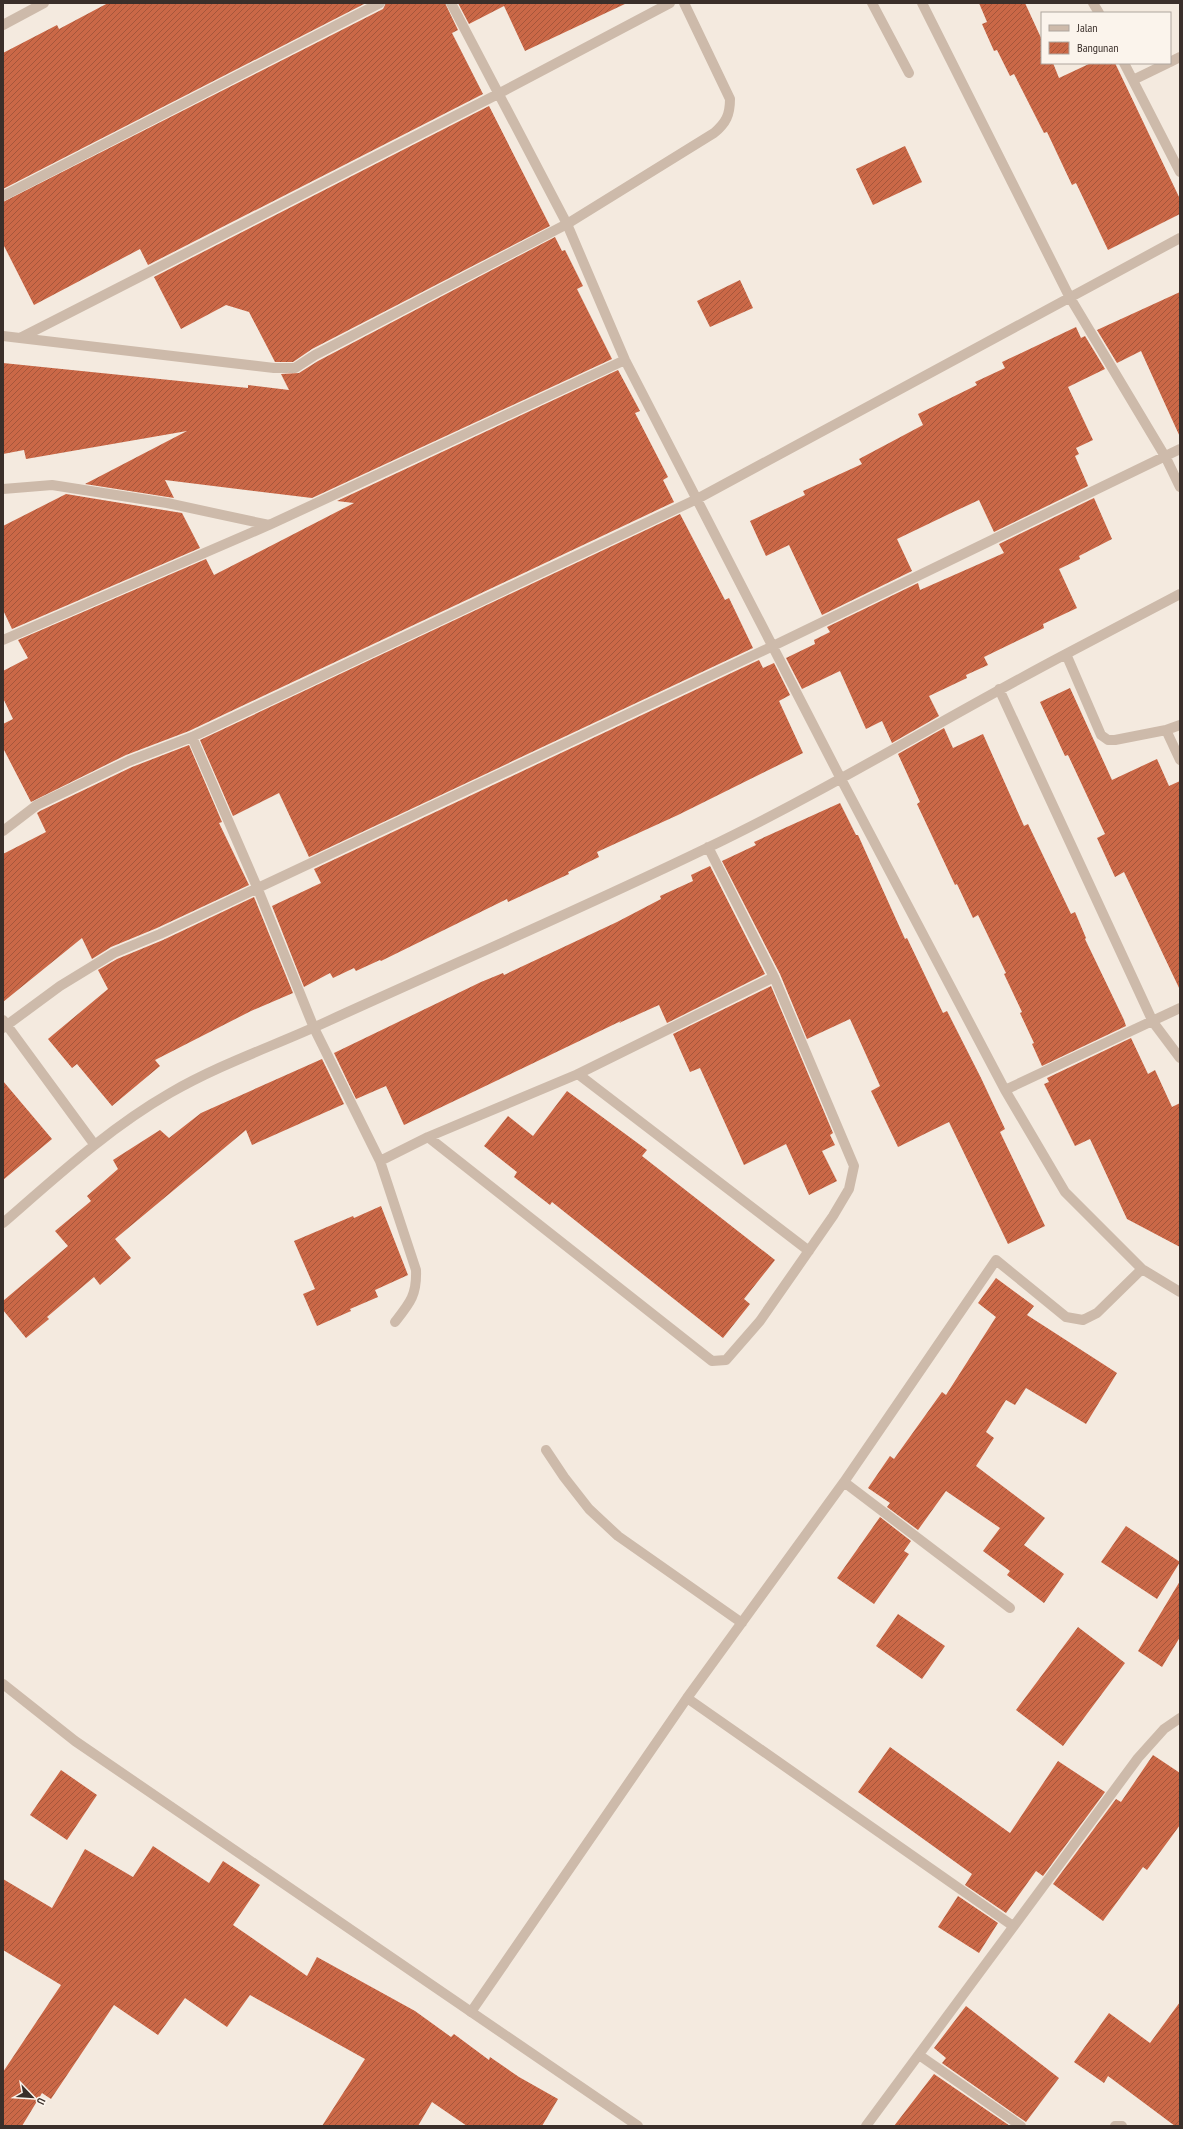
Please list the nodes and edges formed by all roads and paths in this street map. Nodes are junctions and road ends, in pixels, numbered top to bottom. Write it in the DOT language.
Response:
graph roads {
  1 [pos="44,3"];
  2 [pos="380,3"];
  3 [pos="451,3"];
  4 [pos="670,3"];
  5 [pos="684,3"];
  6 [pos="872,3"];
  7 [pos="922,3"];
  8 [pos="1093,3"];
  9 [pos="1098,12"];
  10 [pos="3,25"];
  11 [pos="1125,64"];
  12 [pos="1165,64"];
  13 [pos="909,73"];
  14 [pos="1133,80"];
  15 [pos="498,94"];
  16 [pos="1180,172"];
  17 [pos="3,196"];
  18 [pos="567,224"];
  19 [pos="1180,238"];
  20 [pos="1069,296"];
  21 [pos="3,336"];
  22 [pos="20,338"];
  23 [pos="625,360"];
  24 [pos="1180,449"];
  25 [pos="1166,458"];
  26 [pos="1180,487"];
  27 [pos="3,489"];
  28 [pos="697,499"];
  29 [pos="269,525"];
  30 [pos="1180,594"];
  31 [pos="3,640"];
  32 [pos="773,646"];
  33 [pos="1066,654"];
  34 [pos="999,689"];
  35 [pos="1180,725"];
  36 [pos="1166,730"];
  37 [pos="192,737"];
  38 [pos="1180,760"];
  39 [pos="841,779"];
  40 [pos="3,831"];
  41 [pos="708,847"];
  42 [pos="257,887"];
  43 [pos="774,977"];
  44 [pos="1180,1008"];
  45 [pos="1153,1022"];
  46 [pos="4,1025"];
  47 [pos="314,1028"];
  48 [pos="1180,1058"];
  49 [pos="578,1074"];
  50 [pos="1005,1090"];
  51 [pos="428,1137"];
  52 [pos="94,1144"];
  53 [pos="380,1161"];
  54 [pos="3,1224"];
  55 [pos="809,1250"];
  56 [pos="1142,1269"];
  57 [pos="1180,1292"];
  58 [pos="396,1322"];
  59 [pos="546,1450"];
  60 [pos="844,1482"];
  61 [pos="1010,1608"];
  62 [pos="742,1623"];
  63 [pos="3,1684"];
  64 [pos="688,1698"];
  65 [pos="1180,1718"];
  66 [pos="1013,1926"];
  67 [pos="471,2012"];
  68 [pos="919,2055"];
  69 [pos="638,2126"];
  70 [pos="866,2126"];
  71 [pos="1021,2126"];
  72 [pos="1116,2126"];
  73 [pos="1122,2126"];
  1 -- 10 [label="street"];
  2 -- 17 [label="street"];
  3 -- 15 [label="street"];
  4 -- 15 [label="street"];
  5 -- 18 [label="street"];
  6 -- 13 [label="street"];
  7 -- 20 [label="street"];
  8 -- 9 [label="street"];
  11 -- 14 [label="street"];
  12 -- 14 [label="street"];
  14 -- 16 [label="street"];
  15 -- 18 [label="street"];
  15 -- 22 [label="street"];
  18 -- 22 [label="street"];
  18 -- 23 [label="street"];
  19 -- 20 [label="street"];
  20 -- 25 [label="street"];
  20 -- 28 [label="street"];
  21 -- 22 [label="street"];
  23 -- 28 [label="street"];
  23 -- 29 [label="street"];
  24 -- 25 [label="street"];
  25 -- 26 [label="street"];
  25 -- 32 [label="street"];
  27 -- 29 [label="street"];
  28 -- 32 [label="street"];
  28 -- 37 [label="street"];
  29 -- 31 [label="street"];
  30 -- 33 [label="street"];
  32 -- 39 [label="street"];
  32 -- 42 [label="street"];
  33 -- 34 [label="street"];
  33 -- 36 [label="street"];
  34 -- 39 [label="street"];
  34 -- 45 [label="street"];
  35 -- 36 [label="street"];
  36 -- 38 [label="street"];
  37 -- 40 [label="street"];
  37 -- 42 [label="street"];
  39 -- 41 [label="street"];
  39 -- 50 [label="street"];
  41 -- 43 [label="street"];
  41 -- 47 [label="street"];
  42 -- 46 [label="street"];
  42 -- 47 [label="street"];
  43 -- 49 [label="street"];
  43 -- 55 [label="street"];
  44 -- 45 [label="street"];
  45 -- 48 [label="street"];
  45 -- 50 [label="street"];
  46 -- 52 [label="street"];
  47 -- 52 [label="street"];
  47 -- 53 [label="street"];
  49 -- 51 [label="street"];
  49 -- 55 [label="street"];
  50 -- 56 [label="street"];
  51 -- 53 [label="street"];
  51 -- 55 [label="street"];
  52 -- 54 [label="street"];
  53 -- 58 [label="street"];
  56 -- 57 [label="street"];
  56 -- 60 [label="street"];
  59 -- 62 [label="street"];
  60 -- 61 [label="street"];
  60 -- 62 [label="street"];
  62 -- 64 [label="street"];
  63 -- 67 [label="street"];
  64 -- 66 [label="street"];
  64 -- 67 [label="street"];
  65 -- 66 [label="street"];
  66 -- 68 [label="street"];
  67 -- 69 [label="street"];
  68 -- 70 [label="street"];
  68 -- 71 [label="street"];
  72 -- 73 [label="street"];
}
